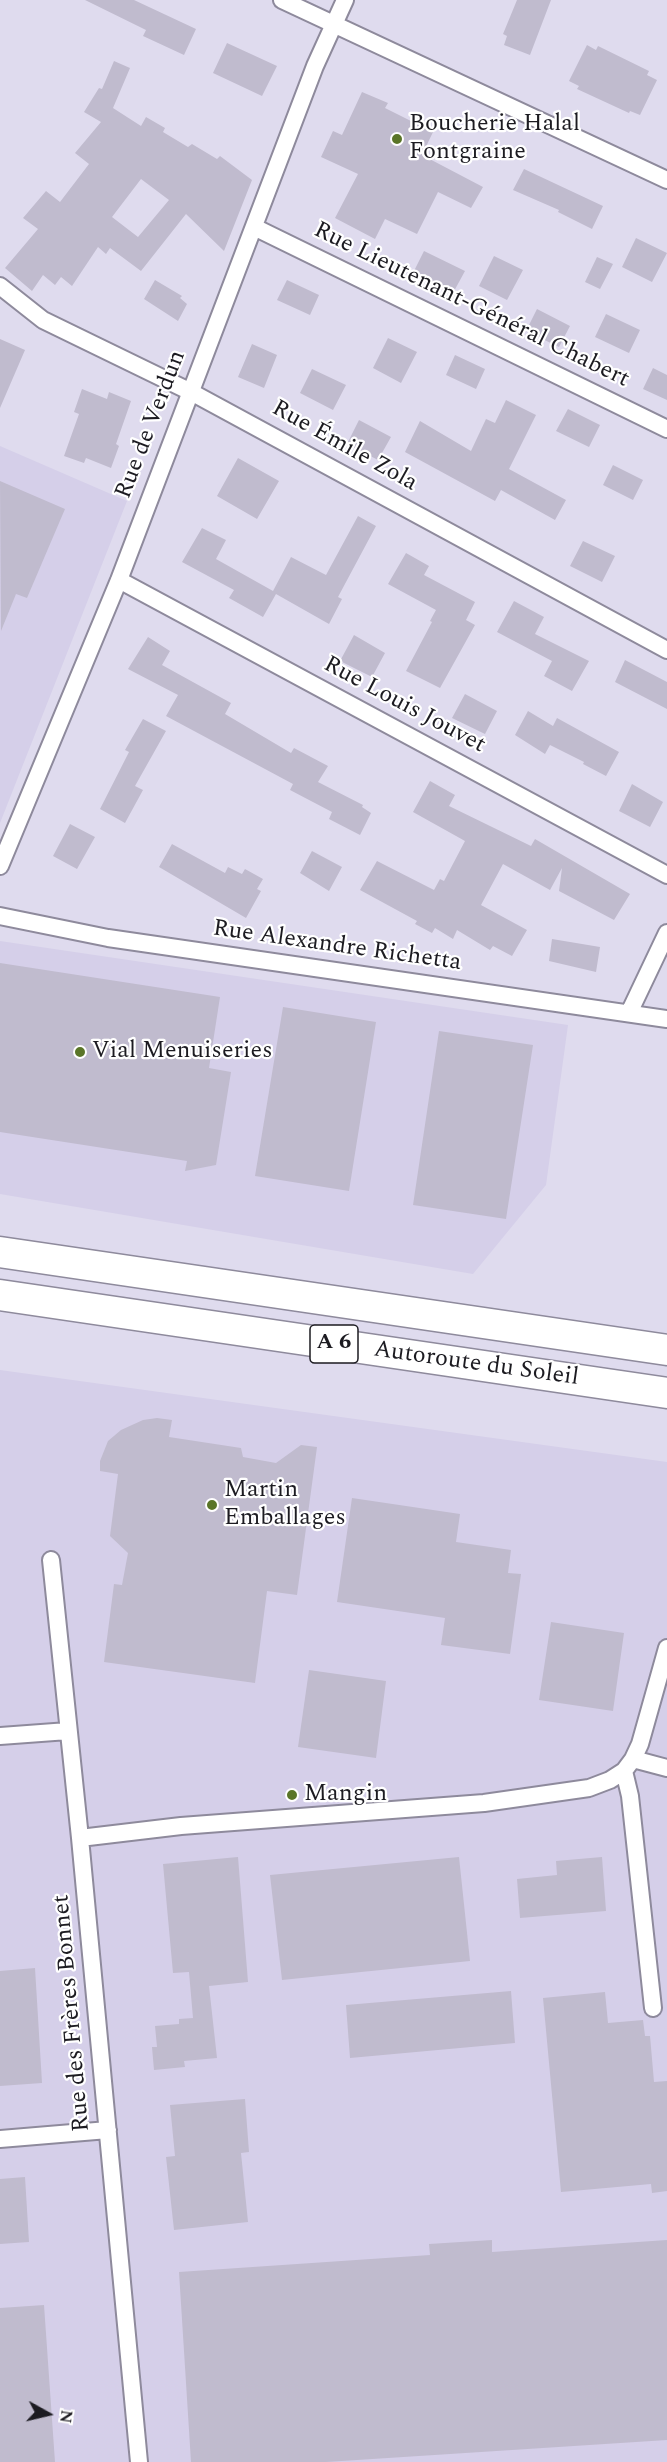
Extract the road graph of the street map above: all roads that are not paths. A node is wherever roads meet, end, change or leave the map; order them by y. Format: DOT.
graph roads {
  1 [pos="282,0"];
  2 [pos="345,0"];
  3 [pos="334,25"];
  4 [pos="667,180"];
  5 [pos="254,227"];
  6 [pos="0,286"];
  7 [pos="191,392"];
  8 [pos="667,429"];
  9 [pos="119,580"];
  10 [pos="667,650"];
  11 [pos="0,866"];
  12 [pos="667,875"];
  13 [pos="0,916"];
  14 [pos="667,933"];
  15 [pos="629,1013"];
  16 [pos="667,1019"];
  17 [pos="0,1252"];
  18 [pos="0,1295"];
  19 [pos="667,1350"];
  20 [pos="667,1393"];
  21 [pos="51,1560"];
  22 [pos="667,1648"];
  23 [pos="68,1731"];
  24 [pos="0,1736"];
  25 [pos="629,1765"];
  26 [pos="667,1768"];
  27 [pos="80,1838"];
  28 [pos="653,2008"];
  29 [pos="108,2130"];
  30 [pos="0,2139"];
  31 [pos="139,2462"];
  1 -- 3 [label="street"];
  2 -- 3 [label="street, Rue de Verdun"];
  3 -- 4 [label="street"];
  3 -- 5 [label="street, Rue de Verdun"];
  5 -- 7 [label="street, Rue de Verdun"];
  5 -- 8 [label="street, Rue Lieutenant-Général Chabert"];
  6 -- 7 [label="street, Rue Émile Zola"];
  7 -- 9 [label="street, Rue de Verdun"];
  7 -- 10 [label="street, Rue Émile Zola"];
  9 -- 11 [label="street, Rue de Verdun"];
  9 -- 12 [label="street, Rue Louis Jouvet"];
  13 -- 15 [label="street, Rue Alexandre Richetta"];
  14 -- 15 [label="street"];
  15 -- 16 [label="street, Rue Alexandre Richetta"];
  17 -- 19 [label="highway, Autoroute du Soleil / A 6"];
  18 -- 20 [label="highway, Autoroute du Soleil / A 6"];
  21 -- 23 [label="street, Rue des Frères Bonnet"];
  22 -- 25 [label="street"];
  23 -- 24 [label="street"];
  23 -- 27 [label="street, Rue des Frères Bonnet"];
  25 -- 26 [label="street"];
  25 -- 27 [label="street"];
  25 -- 28 [label="street"];
  27 -- 29 [label="street, Rue des Frères Bonnet"];
  29 -- 30 [label="street"];
  29 -- 31 [label="street, Rue des Frères Bonnet"];
}
